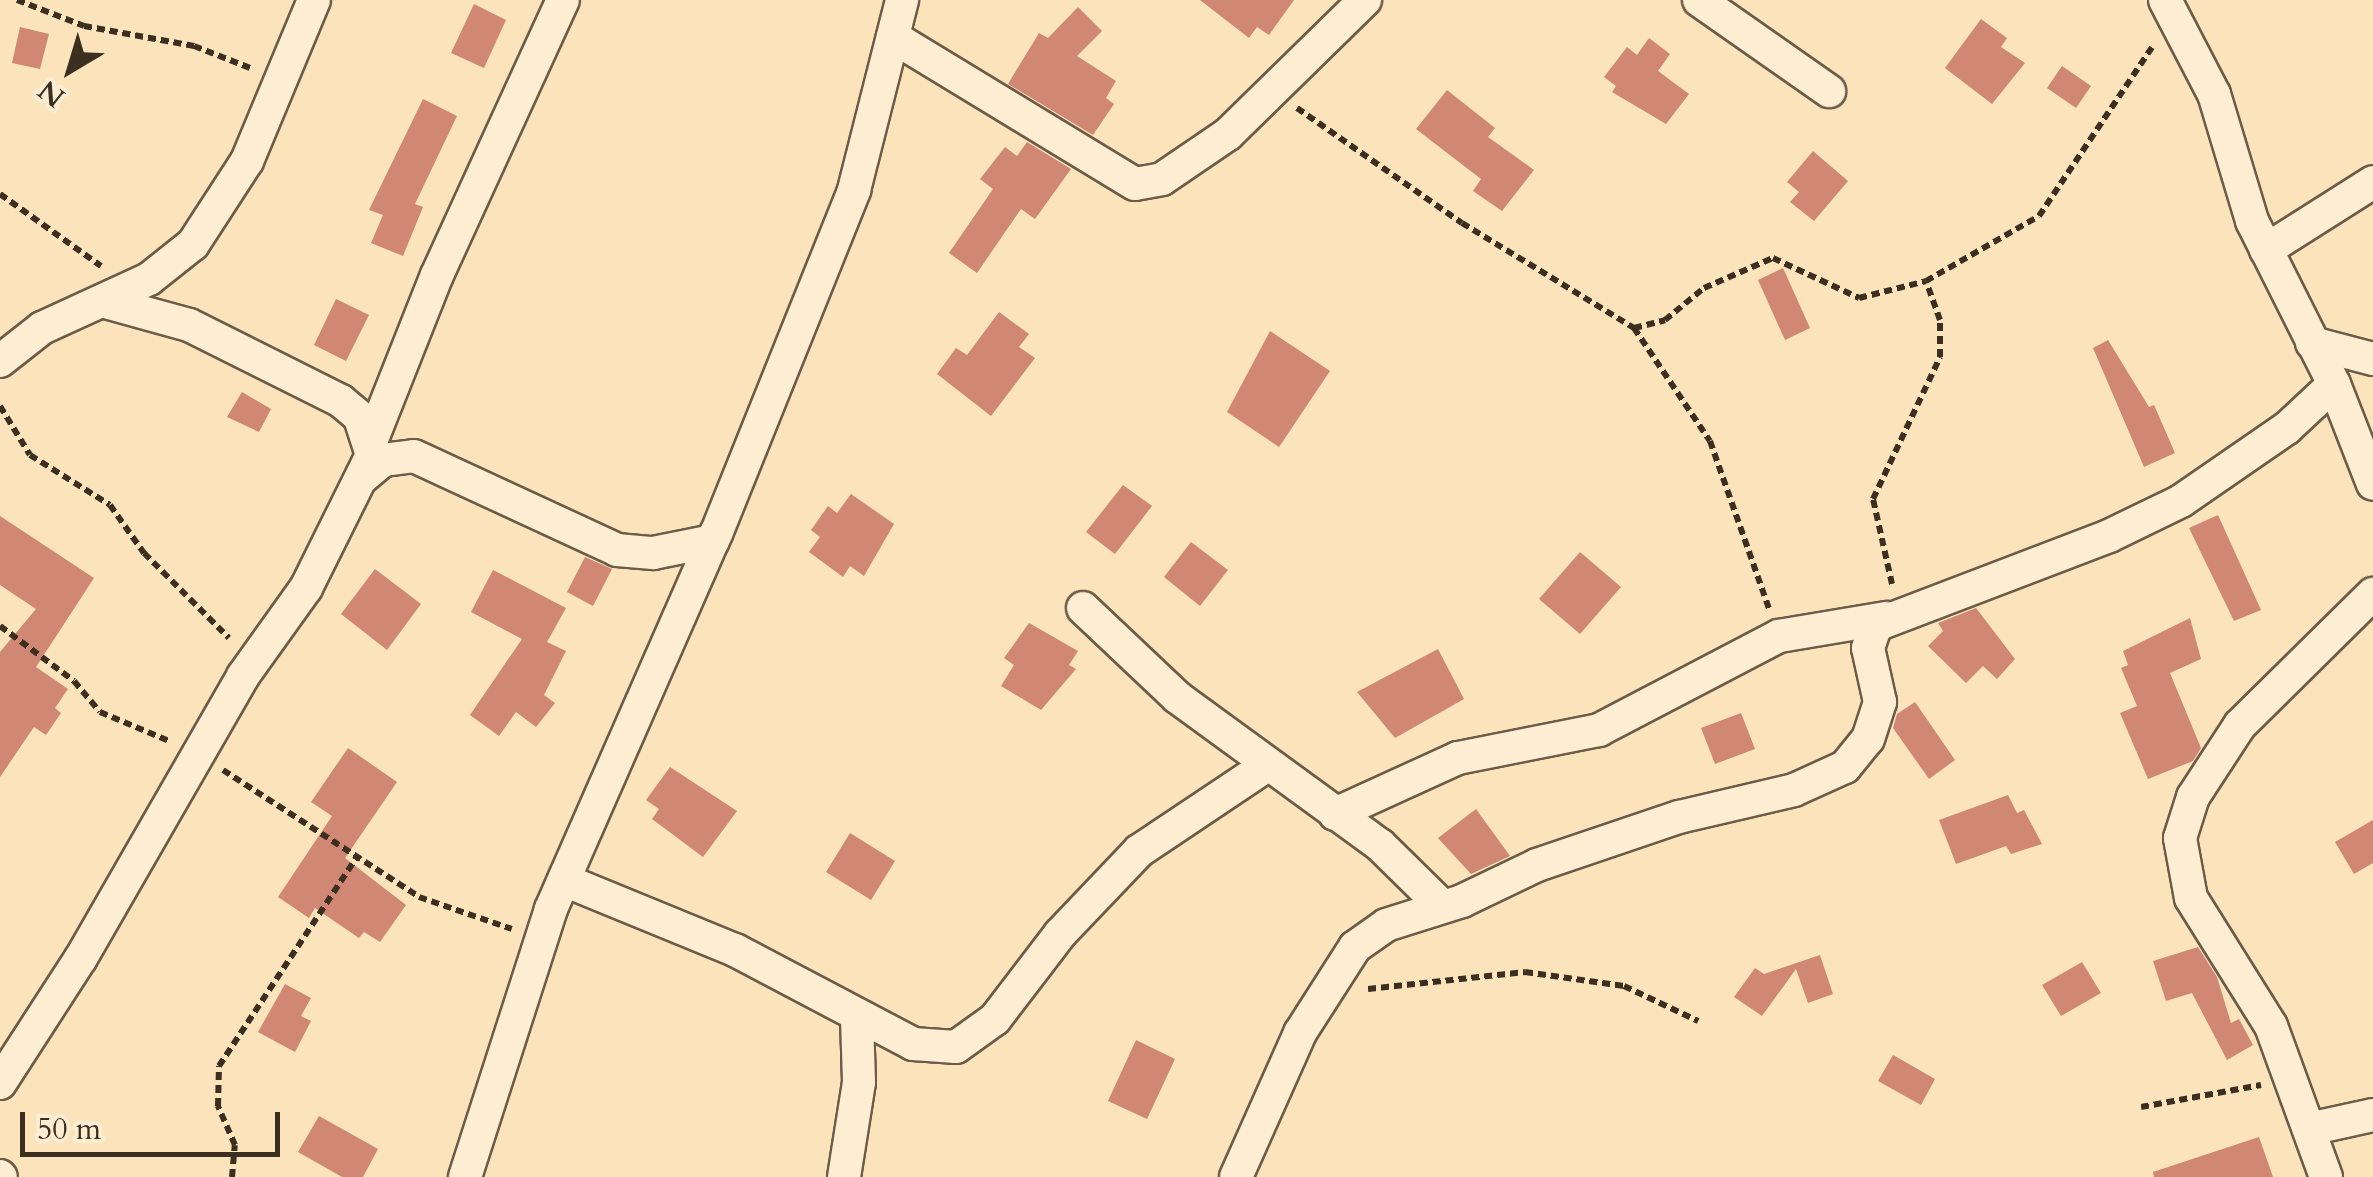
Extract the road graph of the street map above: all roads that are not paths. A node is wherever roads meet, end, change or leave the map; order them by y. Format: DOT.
graph roads {
  1 [pos="314,0"];
  2 [pos="562,0"];
  3 [pos="902,0"];
  4 [pos="1365,0"];
  5 [pos="1699,0"];
  6 [pos="2169,7"];
  7 [pos="892,37"];
  8 [pos="1829,90"];
  9 [pos="2373,182"];
  10 [pos="2266,250"];
  11 [pos="116,294"];
  12 [pos="2312,343"];
  13 [pos="2373,360"];
  14 [pos="0,361"];
  15 [pos="2334,384"];
  16 [pos="372,439"];
  17 [pos="2367,444"];
  18 [pos="364,476"];
  19 [pos="2373,484"];
  20 [pos="713,542"];
  21 [pos="2373,594"];
  22 [pos="1083,608"];
  23 [pos="1892,615"];
  24 [pos="1266,766"];
  25 [pos="1335,814"];
  26 [pos="564,880"];
  27 [pos="1442,906"];
  28 [pos="857,1016"];
  29 [pos="0,1083"];
  30 [pos="2373,1115"];
  31 [pos="2310,1129"];
  32 [pos="465,1177"];
  33 [pos="844,1177"];
  34 [pos="1236,1177"];
  35 [pos="2326,1177"];
  1 -- 11 [label="street"];
  2 -- 16 [label="street"];
  3 -- 7 [label="street"];
  4 -- 7 [label="street"];
  5 -- 8 [label="street"];
  6 -- 10 [label="street"];
  7 -- 20 [label="street"];
  9 -- 10 [label="street"];
  10 -- 12 [label="street"];
  11 -- 14 [label="street"];
  11 -- 16 [label="street"];
  12 -- 13 [label="street"];
  12 -- 15 [label="street"];
  15 -- 17 [label="street"];
  15 -- 23 [label="street"];
  16 -- 18 [label="street"];
  17 -- 19 [label="street"];
  18 -- 20 [label="street"];
  18 -- 29 [label="street"];
  20 -- 26 [label="street"];
  21 -- 31 [label="street"];
  22 -- 24 [label="street"];
  23 -- 25 [label="street"];
  23 -- 27 [label="street"];
  24 -- 25 [label="street"];
  24 -- 28 [label="street"];
  25 -- 27 [label="street"];
  26 -- 28 [label="street"];
  26 -- 32 [label="street"];
  27 -- 34 [label="street"];
  28 -- 33 [label="street"];
  30 -- 31 [label="street"];
  31 -- 35 [label="street"];
}
